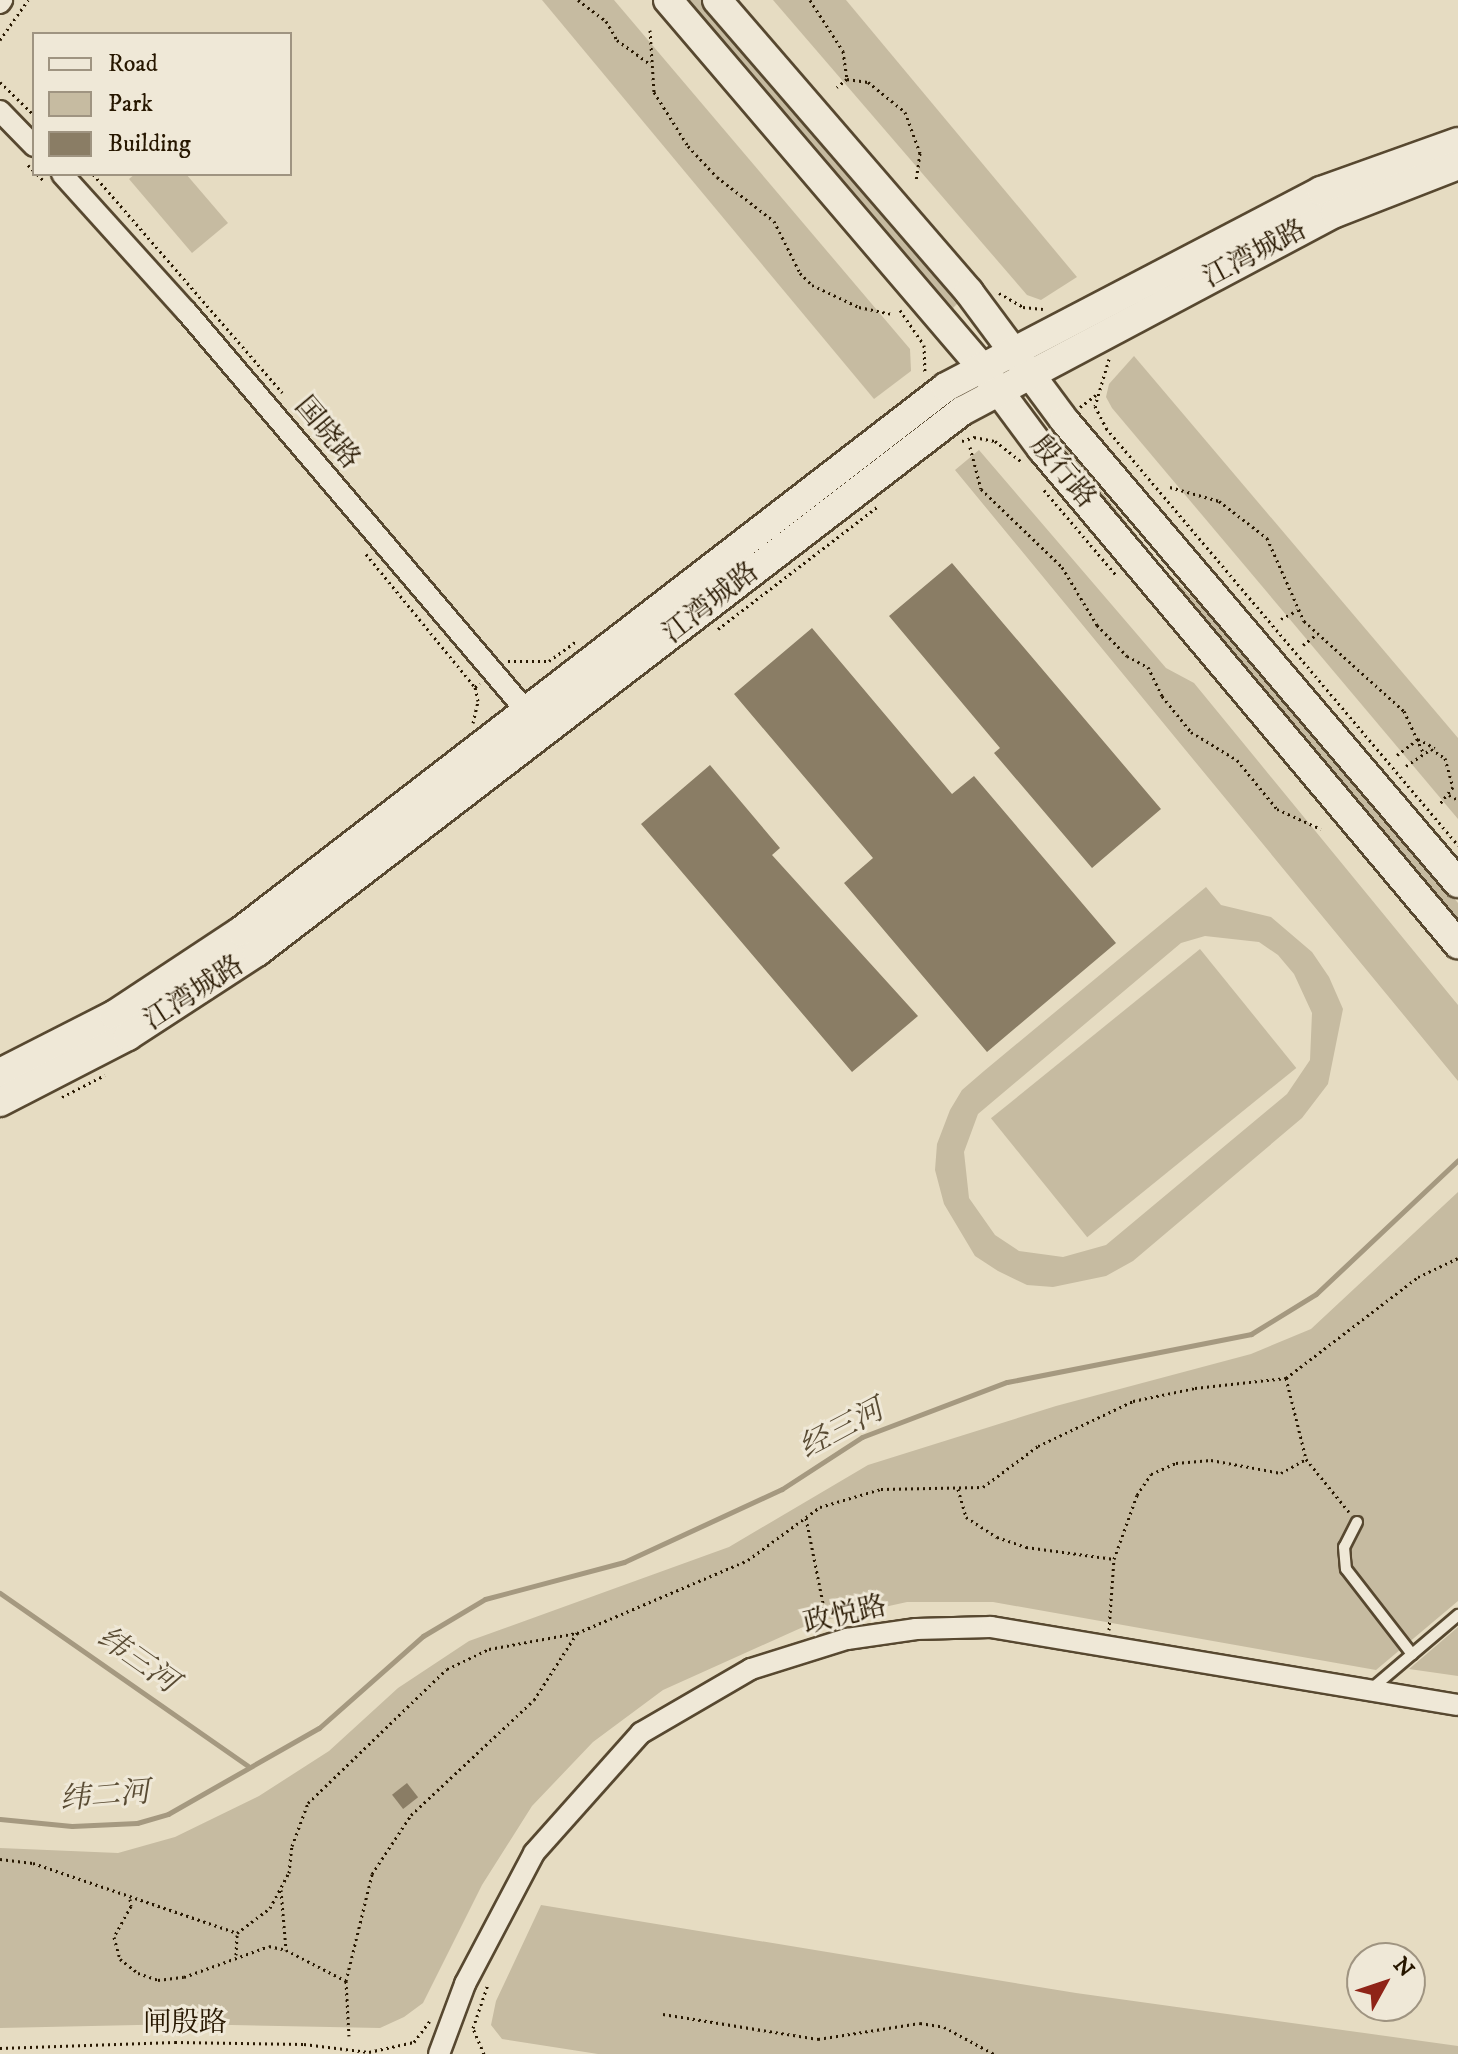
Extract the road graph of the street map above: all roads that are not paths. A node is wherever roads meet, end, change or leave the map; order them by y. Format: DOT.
graph roads {
  1 [pos="668,0"];
  2 [pos="717,0"];
  3 [pos="0,111"];
  4 [pos="1458,142"];
  5 [pos="32,144"];
  6 [pos="1458,165"];
  7 [pos="64,176"];
  8 [pos="1014,349"];
  9 [pos="1032,372"];
  10 [pos="989,379"];
  11 [pos="536,722"];
  12 [pos="1458,883"];
  13 [pos="1458,944"];
  14 [pos="0,1073"];
  15 [pos="0,1102"];
  16 [pos="1357,1522"];
  17 [pos="1458,1615"];
  18 [pos="1412,1654"];
  19 [pos="1368,1691"];
  20 [pos="1458,1705"];
  21 [pos="439,2054"];
  1 -- 10 [label="street, 殷行路"];
  2 -- 8 [label="street, 殷行路"];
  3 -- 5 [label="street"];
  4 -- 8 [label="street, 江湾城路"];
  6 -- 9 [label="street, 江湾城路"];
  7 -- 11 [label="street, 国晓路"];
  8 -- 9 [label="street, 殷行路"];
  8 -- 10 [label="street, 江湾城路"];
  9 -- 10 [label="street, 江湾城路"];
  9 -- 12 [label="street, 殷行路"];
  10 -- 11 [label="street, 江湾城路"];
  10 -- 13 [label="street, 殷行路"];
  11 -- 14 [label="street, 江湾城路"];
  11 -- 15 [label="street, 江湾城路"];
  16 -- 18 [label="lane"];
  17 -- 18 [label="lane"];
  18 -- 19 [label="lane"];
  19 -- 20 [label="street, 政悦路"];
  19 -- 21 [label="street, 政悦路"];
}
